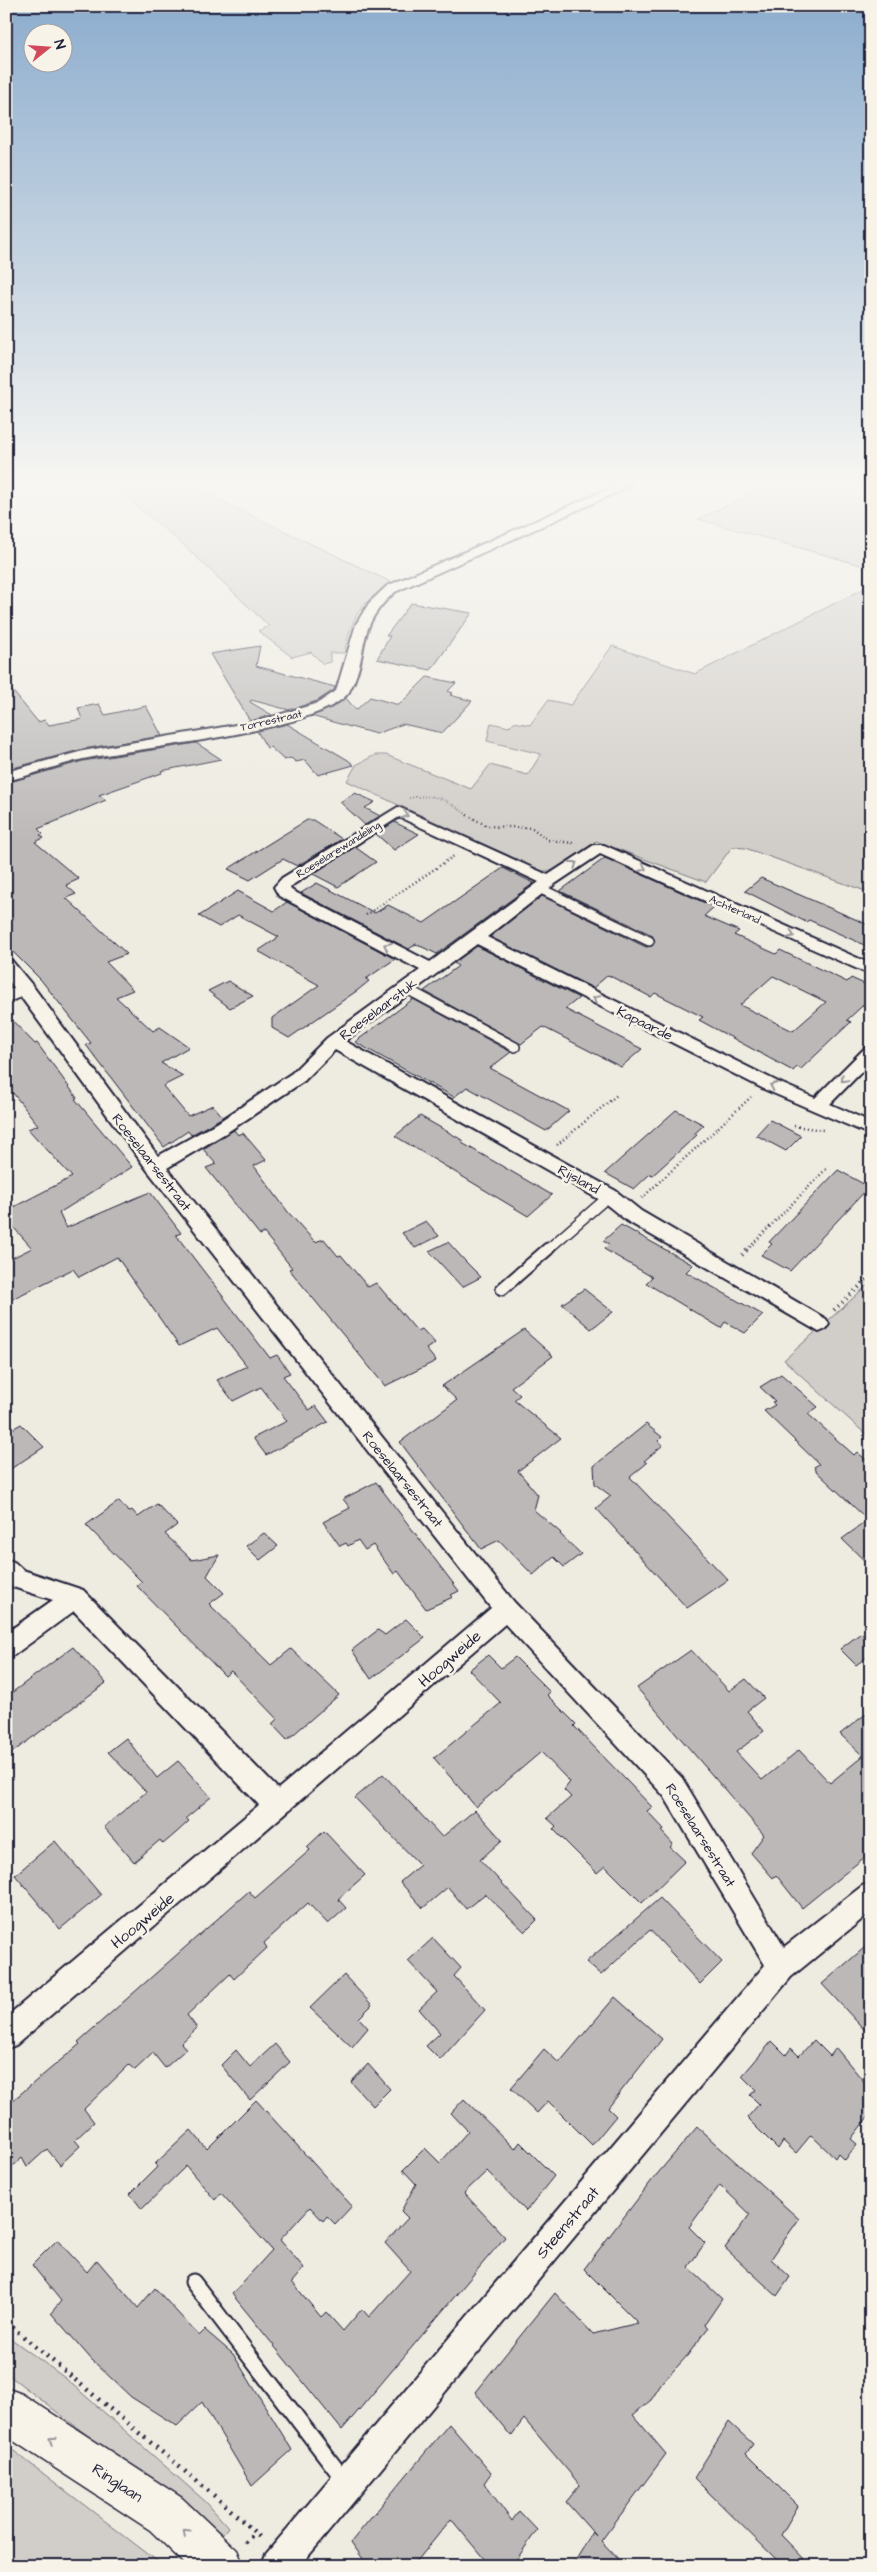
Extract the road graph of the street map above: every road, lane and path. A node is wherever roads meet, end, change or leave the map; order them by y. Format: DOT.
graph roads {
  1 [pos="374,606"];
  2 [pos="6,777"];
  3 [pos="398,811"];
  4 [pos="472,845"];
  5 [pos="599,848"];
  6 [pos="545,885"];
  7 [pos="349,926"];
  8 [pos="475,937"];
  9 [pos="649,941"];
  10 [pos="6,965"];
  11 [pos="430,969"];
  12 [pos="871,970"];
  13 [pos="405,988"];
  14 [pos="26,989"];
  15 [pos="6,998"];
  16 [pos="333,1042"];
  17 [pos="515,1048"];
  18 [pos="871,1052"];
  19 [pos="767,1083"];
  20 [pos="617,1094"];
  21 [pos="818,1106"];
  22 [pos="871,1129"];
  23 [pos="542,1158"];
  24 [pos="155,1166"];
  25 [pos="827,1168"];
  26 [pos="609,1196"];
  27 [pos="629,1210"];
  28 [pos="728,1270"];
  29 [pos="871,1276"];
  30 [pos="502,1289"];
  31 [pos="819,1324"];
  32 [pos="6,1569"];
  33 [pos="75,1596"];
  34 [pos="506,1609"];
  35 [pos="6,1648"];
  36 [pos="278,1806"];
  37 [pos="871,1895"];
  38 [pos="782,1967"];
  39 [pos="6,2034"];
  40 [pos="193,2282"];
  41 [pos="6,2322"];
  42 [pos="6,2410"];
  43 [pos="347,2484"];
  44 [pos="281,2562"];
  45 [pos="221,2566"];
  1 -- 2 [label="street, Torrestraat"];
  3 -- 4 [label="street, one-way"];
  3 -- 5 [label="path"];
  3 -- 7 [label="street, Roeselarewandeling"];
  4 -- 6 [label="street"];
  4 -- 7 [label="path"];
  6 -- 5 [label="street, Roeselaarstuk, one-way"];
  5 -- 12 [label="street, Achterland, one-way"];
  6 -- 8 [label="street, Roeselaarstuk"];
  6 -- 9 [label="lane"];
  11 -- 7 [label="street, Roeselarewandeling, one-way"];
  8 -- 11 [label="street, Roeselaarstuk"];
  19 -- 8 [label="street, Kapaarde, one-way"];
  10 -- 14 [label="street, Roeselaarsestraat"];
  11 -- 13 [label="street, Roeselaarstuk"];
  13 -- 16 [label="street, Roeselaarstuk"];
  13 -- 17 [label="lane"];
  14 -- 15 [label="street"];
  14 -- 24 [label="street, Roeselaarsestraat"];
  16 -- 23 [label="street, Rijsland"];
  16 -- 24 [label="street, Roeselaarstuk"];
  18 -- 21 [label="street, one-way"];
  21 -- 19 [label="street, Kapaarde, one-way"];
  19 -- 27 [label="path"];
  20 -- 23 [label="path"];
  21 -- 22 [label="street, Kapaarde"];
  23 -- 26 [label="street, Rijsland"];
  24 -- 34 [label="street, Roeselaarsestraat"];
  25 -- 28 [label="path"];
  26 -- 27 [label="street, Rijsland"];
  26 -- 30 [label="lane"];
  27 -- 28 [label="street, Rijsland"];
  28 -- 31 [label="street, Rijsland"];
  29 -- 31 [label="path"];
  32 -- 33 [label="street"];
  33 -- 35 [label="street"];
  33 -- 36 [label="street"];
  34 -- 36 [label="street, Hoogweide"];
  34 -- 38 [label="street, Roeselaarsestraat"];
  36 -- 39 [label="street, Hoogweide"];
  37 -- 38 [label="street, Steenstraat"];
  38 -- 43 [label="street, Steenstraat"];
  40 -- 43 [label="lane"];
  41 -- 44 [label="path"];
  45 -- 42 [label="main road, Ringlaan, one-way"];
  43 -- 44 [label="street, Steenstraat"];
}
